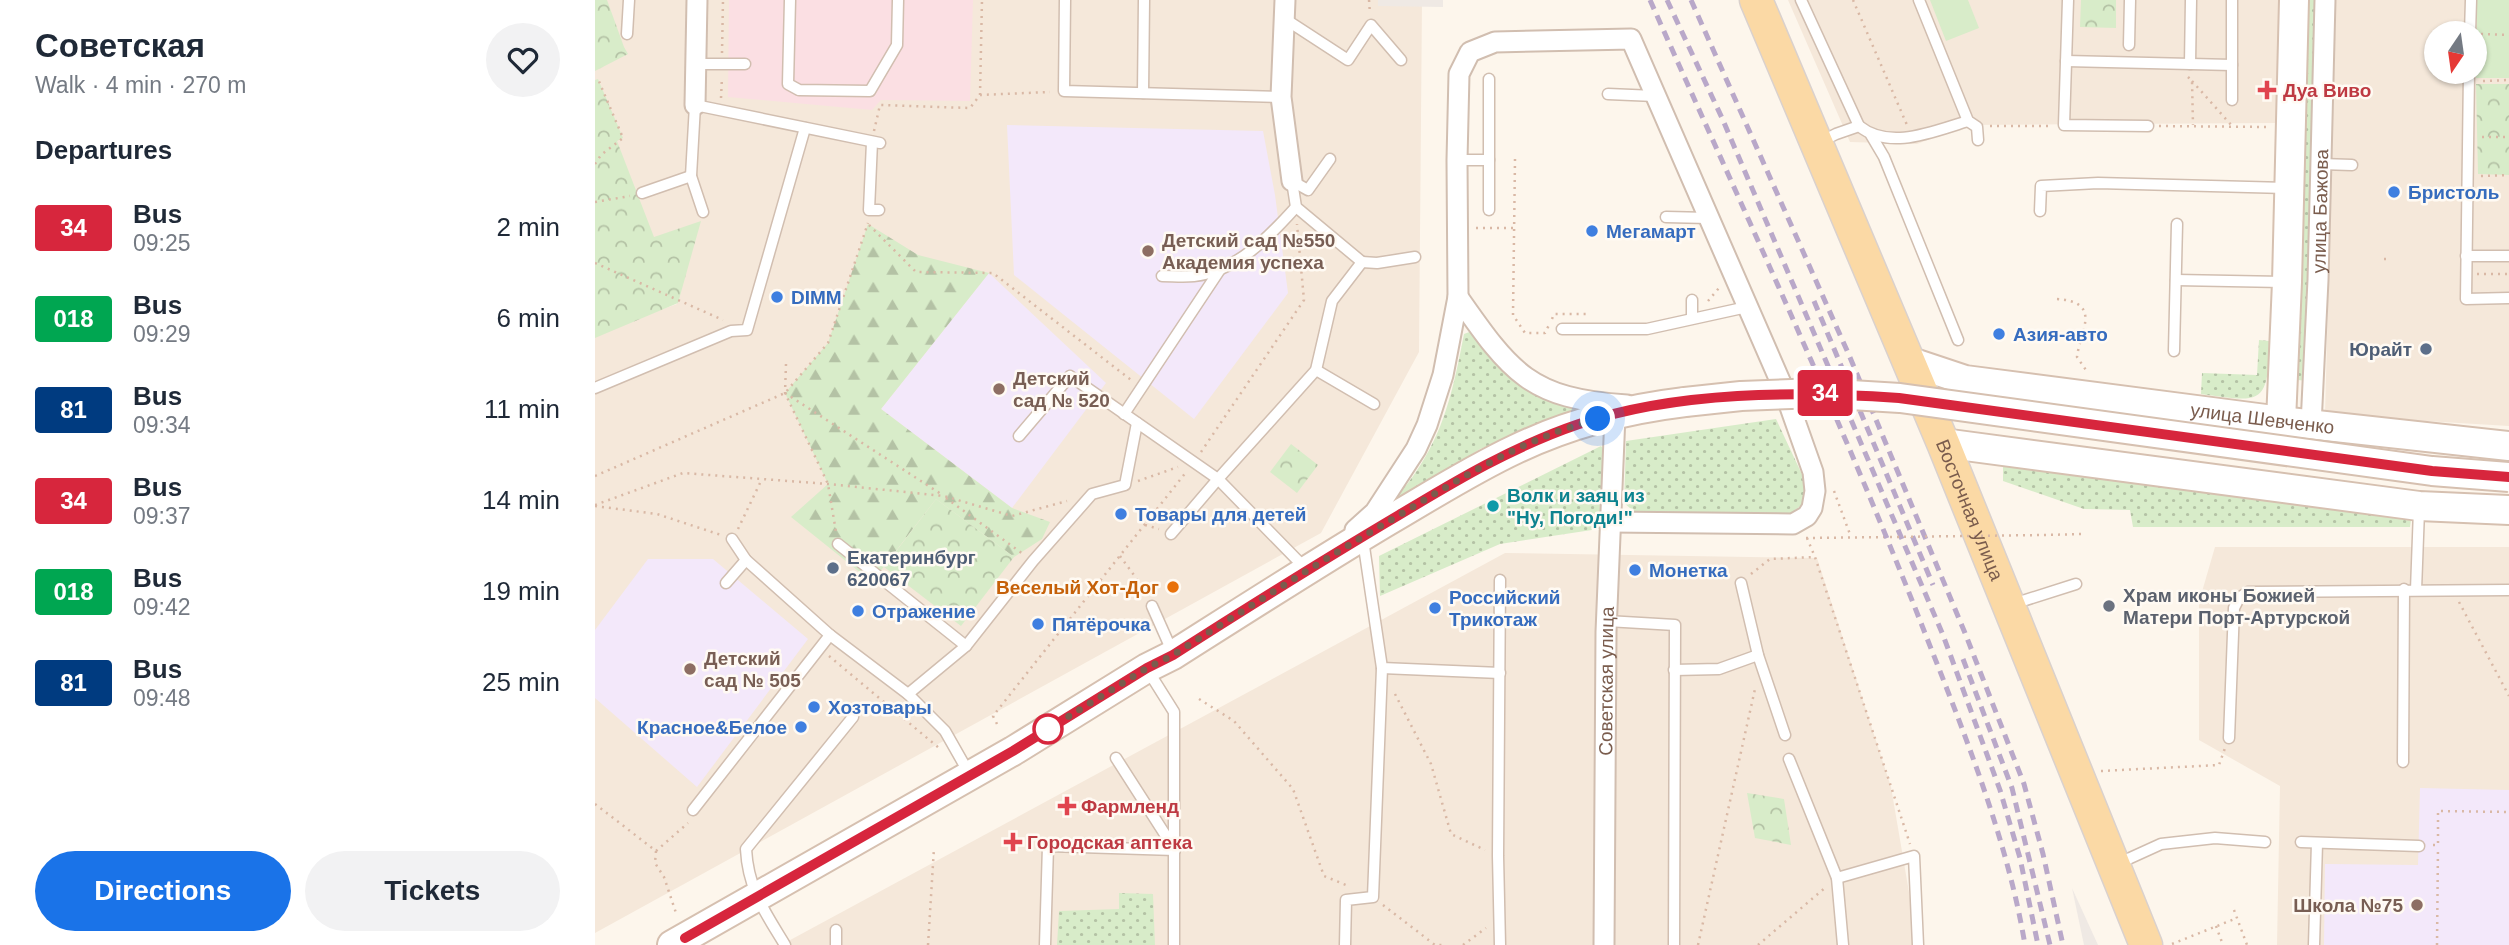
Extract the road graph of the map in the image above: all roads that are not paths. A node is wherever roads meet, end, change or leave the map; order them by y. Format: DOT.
graph roads {
  1 [pos="628,0"];
  2 [pos="697,0"];
  3 [pos="790,0"];
  4 [pos="898,0"];
  5 [pos="1065,0"];
  6 [pos="1144,0"];
  7 [pos="1756,0"];
  8 [pos="1801,0"];
  9 [pos="1919,0"];
  10 [pos="2068,0"];
  11 [pos="2130,0"];
  12 [pos="2191,0"];
  13 [pos="2232,0"];
  14 [pos="2294,0"];
  15 [pos="2325,0"];
  16 [pos="2471,0"];
  17 [pos="1285,10"];
  18 [pos="2472,21"];
  19 [pos="627,34"];
  20 [pos="2129,45"];
  21 [pos="1401,60"];
  22 [pos="2066,61"];
  23 [pos="696,64"];
  24 [pos="745,64"];
  25 [pos="2190,64"];
  26 [pos="2232,65"];
  27 [pos="1489,79"];
  28 [pos="2469,84"];
  29 [pos="1143,93"];
  30 [pos="1608,94"];
  31 [pos="1655,96"];
  32 [pos="1282,97"];
  33 [pos="2232,100"];
  34 [pos="695,105"];
  35 [pos="1972,124"];
  36 [pos="1859,126"];
  37 [pos="2148,126"];
  38 [pos="805,128"];
  39 [pos="1871,135"];
  40 [pos="1978,140"];
  41 [pos="1818,144"];
  42 [pos="1330,159"];
  43 [pos="1457,160"];
  44 [pos="1489,160"];
  45 [pos="2321,164"];
  46 [pos="2352,165"];
  47 [pos="691,176"];
  48 [pos="1292,181"];
  49 [pos="2290,188"];
  50 [pos="642,193"];
  51 [pos="1296,207"];
  52 [pos="1489,209"];
  53 [pos="874,210"];
  54 [pos="2040,211"];
  55 [pos="703,212"];
  56 [pos="1666,217"];
  57 [pos="1709,218"];
  58 [pos="2177,224"];
  59 [pos="2466,256"];
  60 [pos="2509,256"];
  61 [pos="1415,257"];
  62 [pos="1362,262"];
  63 [pos="1221,268"];
  64 [pos="1162,276"];
  65 [pos="2176,280"];
  66 [pos="2287,282"];
  67 [pos="1458,297"];
  68 [pos="2509,298"];
  69 [pos="1692,304"];
  70 [pos="1747,307"];
  71 [pos="1692,318"];
  72 [pos="1562,329"];
  73 [pos="1958,340"];
  74 [pos="2174,351"];
  75 [pos="1908,361"];
  76 [pos="1315,370"];
  77 [pos="2018,387"];
  78 [pos="595,388"];
  79 [pos="1374,404"];
  80 [pos="1650,407"];
  81 [pos="1124,414"];
  82 [pos="1615,415"];
  83 [pos="2281,421"];
  84 [pos="1137,422"];
  85 [pos="2311,425"];
  86 [pos="1019,436"];
  87 [pos="1943,443"];
  88 [pos="2509,446"];
  89 [pos="2019,453"];
  90 [pos="2509,477"];
  91 [pos="1218,479"];
  92 [pos="2419,506"];
  93 [pos="2509,510"];
  94 [pos="1610,522"];
  95 [pos="1171,534"];
  96 [pos="1362,536"];
  97 [pos="733,539"];
  98 [pos="838,544"];
  99 [pos="746,560"];
  100 [pos="1317,564"];
  101 [pos="1500,580"];
  102 [pos="726,583"];
  103 [pos="1741,583"];
  104 [pos="2075,584"];
  105 [pos="2404,589"];
  106 [pos="2416,590"];
  107 [pos="2509,590"];
  108 [pos="1152,606"];
  109 [pos="2009,606"];
  110 [pos="1607,621"];
  111 [pos="829,635"];
  112 [pos="966,646"];
  113 [pos="1173,655"];
  114 [pos="1759,659"];
  115 [pos="1147,668"];
  116 [pos="1382,668"];
  117 [pos="1674,670"];
  118 [pos="1500,673"];
  119 [pos="908,694"];
  120 [pos="853,717"];
  121 [pos="1785,735"];
  122 [pos="2229,738"];
  123 [pos="1116,758"];
  124 [pos="1789,760"];
  125 [pos="2403,762"];
  126 [pos="971,775"];
  127 [pos="693,814"];
  128 [pos="2265,842"];
  129 [pos="2301,842"];
  130 [pos="2317,843"];
  131 [pos="2419,846"];
  132 [pos="1175,850"];
  133 [pos="2113,866"];
  134 [pos="1836,878"];
  135 [pos="756,898"];
  136 [pos="836,930"];
  137 [pos="672,945"];
  138 [pos="785,945"];
  139 [pos="836,945"];
  140 [pos="1045,945"];
  141 [pos="1174,945"];
  142 [pos="1345,945"];
  143 [pos="1500,945"];
  144 [pos="1604,945"];
  145 [pos="1674,945"];
  146 [pos="1843,945"];
  147 [pos="1918,945"];
  148 [pos="2146,945"];
  149 [pos="2314,945"];
  1 -- 19 [label="lane"];
  2 -- 23 [label="street"];
  3 -- 4 [label="lane"];
  5 -- 29 [label="lane"];
  6 -- 29 [label="lane"];
  7 -- 41 [label="main road, Восточная улица"];
  8 -- 36 [label="lane"];
  9 -- 35 [label="lane"];
  10 -- 22 [label="lane"];
  11 -- 20 [label="lane"];
  12 -- 25 [label="lane"];
  13 -- 26 [label="lane"];
  14 -- 49 [label="main road, улица Бажова"];
  15 -- 45 [label="street, улица Бажова"];
  16 -- 18 [label="lane"];
  17 -- 21 [label="lane"];
  17 -- 32 [label="street"];
  22 -- 25 [label="lane"];
  22 -- 37 [label="lane"];
  23 -- 24 [label="lane"];
  23 -- 34 [label="street"];
  25 -- 26 [label="lane"];
  26 -- 33 [label="lane"];
  27 -- 44 [label="lane"];
  28 -- 59 [label="lane"];
  29 -- 32 [label="lane"];
  30 -- 31 [label="lane"];
  31 -- 43 [label="street"];
  31 -- 57 [label="street"];
  32 -- 48 [label="street"];
  34 -- 38 [label="lane"];
  34 -- 47 [label="lane"];
  35 -- 39 [label="lane"];
  35 -- 40 [label="lane"];
  36 -- 39 [label="lane"];
  36 -- 41 [label="lane"];
  38 -- 53 [label="lane"];
  38 -- 78 [label="lane"];
  39 -- 73 [label="lane"];
  41 -- 75 [label="main road, Восточная улица"];
  42 -- 48 [label="lane"];
  43 -- 44 [label="lane"];
  43 -- 67 [label="street"];
  44 -- 52 [label="lane"];
  45 -- 46 [label="lane"];
  45 -- 85 [label="street, улица Бажова"];
  47 -- 50 [label="lane"];
  47 -- 55 [label="lane"];
  48 -- 51 [label="lane"];
  49 -- 54 [label="lane"];
  49 -- 66 [label="main road, улица Бажова"];
  51 -- 62 [label="lane"];
  51 -- 63 [label="lane"];
  56 -- 57 [label="lane"];
  57 -- 70 [label="street"];
  58 -- 65 [label="lane"];
  59 -- 60 [label="lane"];
  59 -- 68 [label="lane"];
  61 -- 62 [label="lane"];
  62 -- 76 [label="lane"];
  63 -- 64 [label="lane"];
  63 -- 81 [label="lane"];
  65 -- 66 [label="lane"];
  65 -- 74 [label="lane"];
  66 -- 83 [label="main road, улица Бажова"];
  67 -- 80 [label="street"];
  67 -- 100 [label="street"];
  69 -- 71 [label="lane"];
  70 -- 71 [label="lane"];
  70 -- 94 [label="street"];
  71 -- 72 [label="lane"];
  75 -- 77 [label="main road, улица Шевченко"];
  75 -- 87 [label="main road, Восточная улица"];
  76 -- 79 [label="lane"];
  76 -- 91 [label="lane"];
  77 -- 83 [label="main road, улица Шевченко"];
  77 -- 89 [label="main road"];
  80 -- 82 [label="main road"];
  80 -- 90 [label="main road, bridge"];
  81 -- 84 [label="lane"];
  81 -- 86 [label="lane"];
  82 -- 94 [label="street, Советская улица"];
  82 -- 96 [label="main road"];
  83 -- 85 [label="main road, улица Шевченко"];
  84 -- 91 [label="lane"];
  84 -- 112 [label="lane"];
  85 -- 88 [label="main road, улица Шевченко"];
  87 -- 89 [label="main road"];
  87 -- 109 [label="main road, Восточная улица"];
  89 -- 92 [label="main road"];
  91 -- 95 [label="lane"];
  91 -- 100 [label="lane"];
  92 -- 93 [label="main road"];
  92 -- 106 [label="lane"];
  94 -- 110 [label="street, Советская улица"];
  96 -- 100 [label="main road"];
  96 -- 116 [label="lane"];
  97 -- 99 [label="lane"];
  98 -- 112 [label="lane"];
  99 -- 102 [label="lane"];
  99 -- 111 [label="lane"];
  100 -- 113 [label="main road"];
  101 -- 118 [label="lane"];
  103 -- 114 [label="lane"];
  104 -- 109 [label="lane"];
  105 -- 106 [label="lane"];
  105 -- 122 [label="lane"];
  105 -- 125 [label="lane"];
  106 -- 107 [label="lane"];
  108 -- 113 [label="lane"];
  109 -- 133 [label="main road, Восточная улица"];
  110 -- 117 [label="lane"];
  110 -- 144 [label="street, Советская улица"];
  111 -- 119 [label="lane"];
  111 -- 127 [label="lane"];
  112 -- 119 [label="lane"];
  113 -- 115 [label="main road"];
  114 -- 117 [label="lane"];
  114 -- 121 [label="lane"];
  115 -- 126 [label="main road"];
  115 -- 132 [label="lane"];
  116 -- 118 [label="lane"];
  116 -- 142 [label="lane"];
  117 -- 145 [label="lane"];
  118 -- 143 [label="lane"];
  119 -- 126 [label="lane"];
  120 -- 135 [label="lane"];
  123 -- 132 [label="lane"];
  124 -- 134 [label="lane"];
  126 -- 135 [label="main road"];
  128 -- 133 [label="lane"];
  129 -- 130 [label="lane"];
  130 -- 131 [label="lane"];
  130 -- 149 [label="lane"];
  132 -- 140 [label="lane"];
  132 -- 141 [label="lane"];
  133 -- 148 [label="main road, Восточная улица"];
  134 -- 146 [label="lane"];
  134 -- 147 [label="lane"];
  135 -- 137 [label="main road"];
  135 -- 138 [label="lane"];
  136 -- 139 [label="lane"];
}
